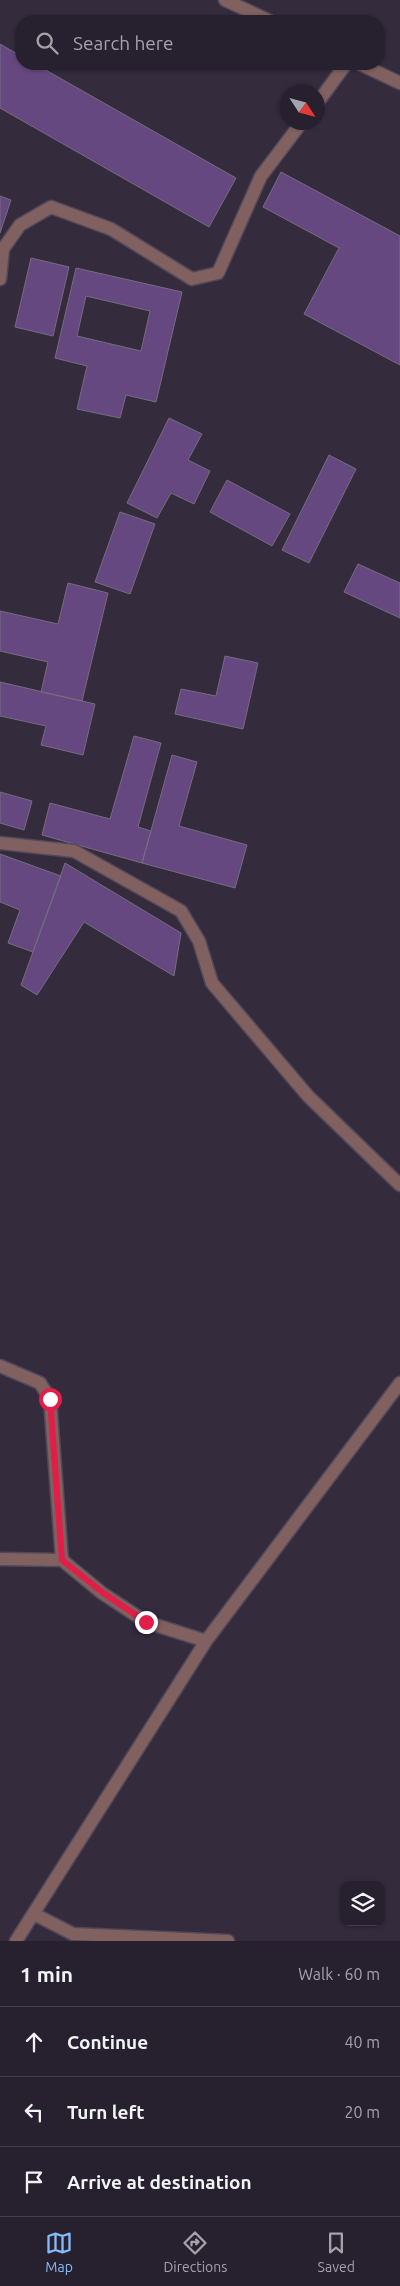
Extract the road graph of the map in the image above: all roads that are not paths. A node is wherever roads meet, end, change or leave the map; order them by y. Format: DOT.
graph roads {
  1 [pos="225,0"];
  2 [pos="257,15"];
  3 [pos="342,70"];
  4 [pos="373,70"];
  5 [pos="400,82"];
  6 [pos="325,92"];
  7 [pos="296,130"];
  8 [pos="0,279"];
  9 [pos="0,842"];
  10 [pos="400,1185"];
  11 [pos="0,1366"];
  12 [pos="400,1383"];
  13 [pos="0,1559"];
  14 [pos="62,1560"];
  15 [pos="206,1641"];
  16 [pos="34,1914"];
  17 [pos="16,1941"];
  18 [pos="228,1941"];
  1 -- 2 [label="street"];
  3 -- 6 [label="street"];
  4 -- 5 [label="street"];
  7 -- 8 [label="street"];
  9 -- 10 [label="street"];
  11 -- 14 [label="street"];
  12 -- 15 [label="street"];
  13 -- 14 [label="street"];
  14 -- 15 [label="street"];
  15 -- 16 [label="street"];
  16 -- 17 [label="street"];
  16 -- 18 [label="street"];
}
